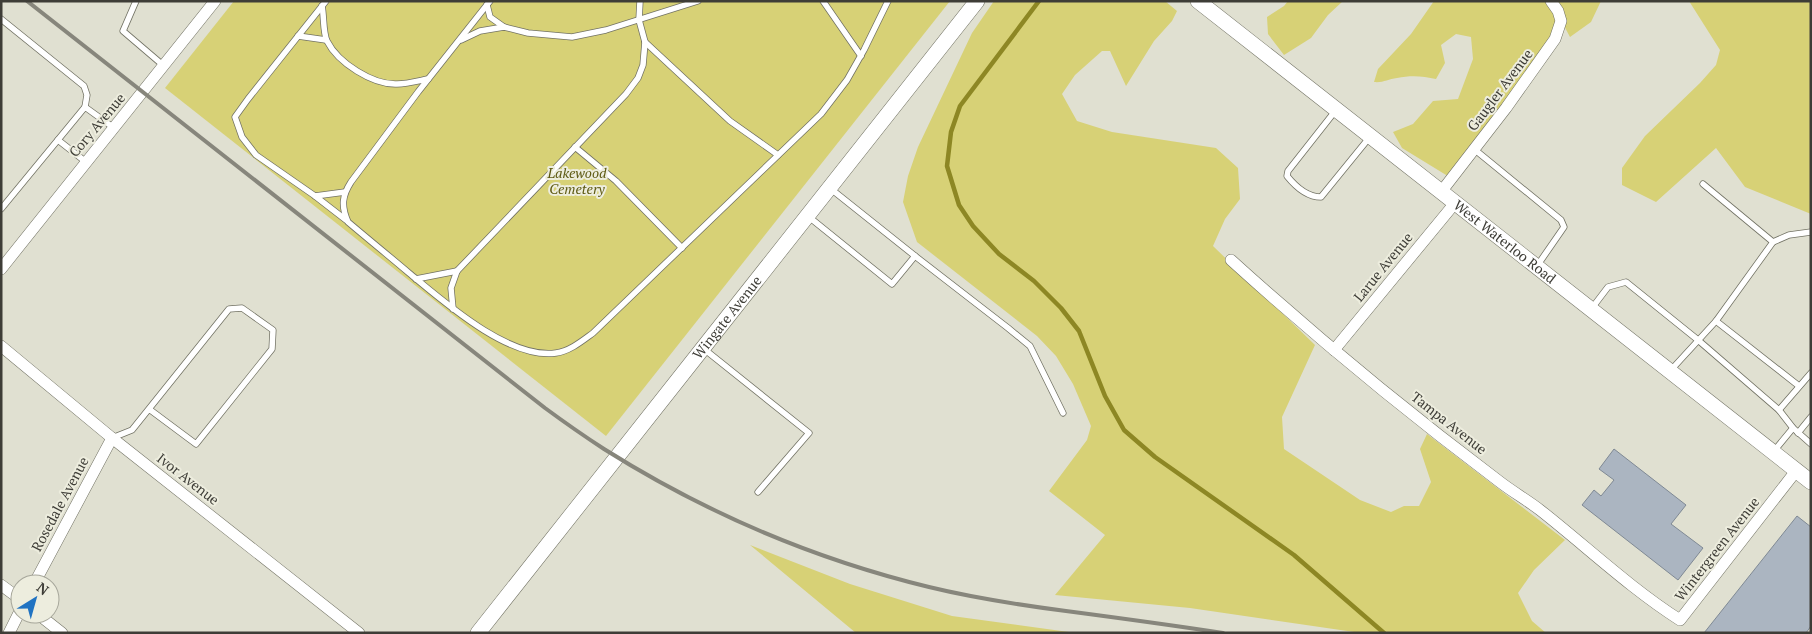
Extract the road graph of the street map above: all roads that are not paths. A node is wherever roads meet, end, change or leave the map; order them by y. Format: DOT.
graph roads {
  1 [pos="136,1"];
  2 [pos="215,1"];
  3 [pos="640,1"];
  4 [pos="698,1"];
  5 [pos="823,1"];
  6 [pos="888,1"];
  7 [pos="977,1"];
  8 [pos="1198,1"];
  9 [pos="1551,1"];
  10 [pos="488,3"];
  11 [pos="324,4"];
  12 [pos="1,20"];
  13 [pos="639,20"];
  14 [pos="504,27"];
  15 [pos="298,36"];
  16 [pos="326,40"];
  17 [pos="458,42"];
  18 [pos="645,42"];
  19 [pos="861,56"];
  20 [pos="164,66"];
  21 [pos="428,79"];
  22 [pos="85,107"];
  23 [pos="1336,110"];
  24 [pos="114,128"];
  25 [pos="1371,136"];
  26 [pos="58,140"];
  27 [pos="575,147"];
  28 [pos="1474,149"];
  29 [pos="778,156"];
  30 [pos="86,162"];
  31 [pos="1703,184"];
  32 [pos="829,187"];
  33 [pos="345,192"];
  34 [pos="1441,192"];
  35 [pos="315,196"];
  36 [pos="1455,203"];
  37 [pos="1,208"];
  38 [pos="807,216"];
  39 [pos="348,222"];
  40 [pos="1811,232"];
  41 [pos="1773,242"];
  42 [pos="682,248"];
  43 [pos="914,256"];
  44 [pos="1231,260"];
  45 [pos="2,264"];
  46 [pos="1536,267"];
  47 [pos="457,271"];
  48 [pos="416,278"];
  49 [pos="453,309"];
  50 [pos="1591,310"];
  51 [pos="1716,321"];
  52 [pos="1698,340"];
  53 [pos="1,346"];
  54 [pos="703,348"];
  55 [pos="1334,350"];
  56 [pos="1669,372"];
  57 [pos="1811,373"];
  58 [pos="1799,386"];
  59 [pos="149,408"];
  60 [pos="1779,410"];
  61 [pos="1064,413"];
  62 [pos="1811,417"];
  63 [pos="1792,428"];
  64 [pos="1798,433"];
  65 [pos="112,438"];
  66 [pos="1811,444"];
  67 [pos="1772,452"];
  68 [pos="1796,472"];
  69 [pos="1811,482"];
  70 [pos="758,492"];
  71 [pos="39,574"];
  72 [pos="1654,603"];
  73 [pos="51,624"];
  74 [pos="62,633"];
  75 [pos="359,633"];
  76 [pos="478,633"];
  1 -- 20 [label="lane"];
  2 -- 20 [label="street, Cory Avenue"];
  3 -- 13 [label="lane"];
  4 -- 13 [label="lane"];
  5 -- 19 [label="lane"];
  6 -- 19 [label="lane"];
  7 -- 32 [label="street, Wingate Avenue"];
  8 -- 23 [label="street, West Waterloo Road"];
  9 -- 28 [label="street, Gaugler Avenue"];
  10 -- 14 [label="lane"];
  10 -- 17 [label="lane"];
  11 -- 15 [label="lane"];
  11 -- 16 [label="lane"];
  12 -- 22 [label="lane"];
  13 -- 14 [label="lane"];
  13 -- 18 [label="lane"];
  14 -- 17 [label="lane"];
  15 -- 16 [label="lane"];
  15 -- 35 [label="lane"];
  16 -- 21 [label="lane"];
  17 -- 21 [label="lane"];
  18 -- 27 [label="lane"];
  18 -- 29 [label="lane"];
  19 -- 29 [label="lane"];
  20 -- 24 [label="street, Cory Avenue"];
  21 -- 33 [label="lane"];
  22 -- 24 [label="lane"];
  22 -- 26 [label="lane"];
  23 -- 25 [label="street, West Waterloo Road"];
  23 -- 25 [label="lane"];
  24 -- 30 [label="street, Cory Avenue"];
  25 -- 34 [label="street, West Waterloo Road"];
  26 -- 30 [label="lane"];
  26 -- 37 [label="lane"];
  27 -- 42 [label="lane"];
  27 -- 47 [label="lane"];
  28 -- 34 [label="street, Gaugler Avenue"];
  28 -- 46 [label="lane"];
  29 -- 42 [label="lane"];
  30 -- 45 [label="street, Cory Avenue"];
  31 -- 41 [label="lane"];
  32 -- 38 [label="street, Wingate Avenue"];
  32 -- 43 [label="lane"];
  33 -- 35 [label="lane"];
  33 -- 39 [label="lane"];
  34 -- 36 [label="street, West Waterloo Road"];
  35 -- 39 [label="lane"];
  36 -- 46 [label="street, West Waterloo Road"];
  36 -- 55 [label="street, Larue Avenue"];
  38 -- 43 [label="lane"];
  38 -- 54 [label="street, Wingate Avenue"];
  39 -- 48 [label="lane"];
  40 -- 41 [label="lane"];
  41 -- 51 [label="lane"];
  42 -- 49 [label="lane"];
  43 -- 61 [label="lane"];
  44 -- 55 [label="street, Tampa Avenue"];
  46 -- 50 [label="street, West Waterloo Road"];
  47 -- 48 [label="lane"];
  47 -- 49 [label="lane"];
  48 -- 49 [label="lane"];
  50 -- 52 [label="lane"];
  50 -- 56 [label="street, West Waterloo Road"];
  51 -- 52 [label="lane"];
  51 -- 58 [label="lane"];
  52 -- 56 [label="lane"];
  52 -- 60 [label="lane"];
  53 -- 65 [label="street, Ivor Avenue"];
  54 -- 70 [label="lane"];
  54 -- 76 [label="street, Wingate Avenue"];
  55 -- 72 [label="street, Tampa Avenue"];
  56 -- 67 [label="street, West Waterloo Road"];
  57 -- 58 [label="lane"];
  58 -- 60 [label="lane"];
  59 -- 59 [label="lane"];
  59 -- 65 [label="lane"];
  60 -- 63 [label="lane"];
  62 -- 64 [label="lane"];
  63 -- 64 [label="lane"];
  63 -- 67 [label="lane"];
  64 -- 66 [label="lane"];
  65 -- 71 [label="street, Rosedale Avenue"];
  65 -- 75 [label="street, Ivor Avenue"];
  67 -- 68 [label="street, West Waterloo Road"];
  68 -- 69 [label="street, West Waterloo Road"];
  68 -- 72 [label="street, Wintergreen Avenue"];
  73 -- 74 [label="street"];
}
